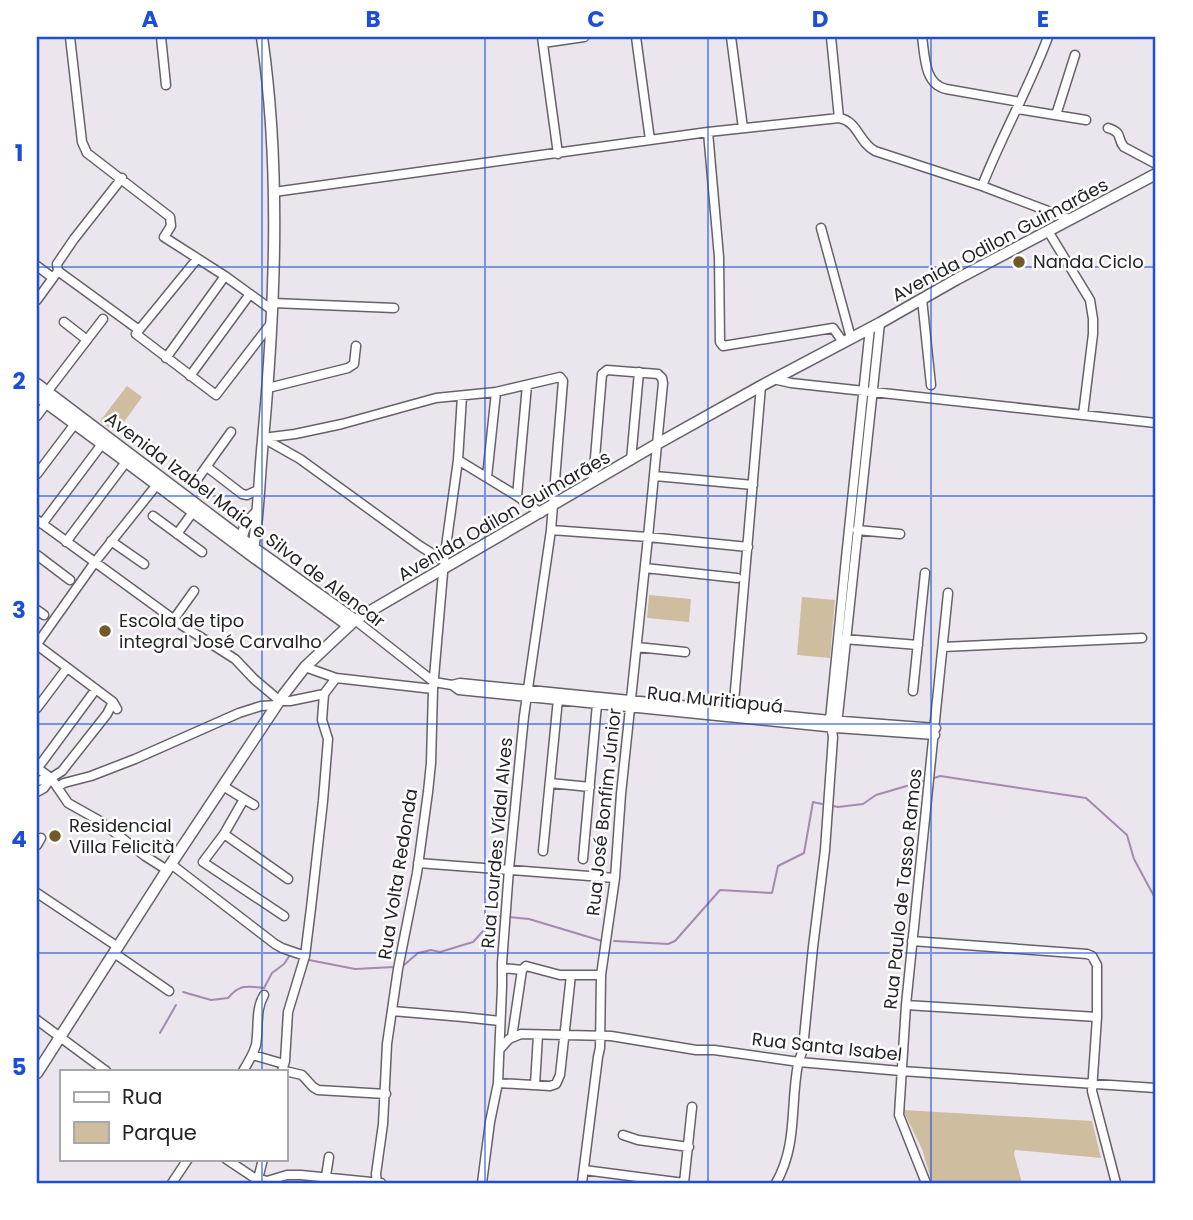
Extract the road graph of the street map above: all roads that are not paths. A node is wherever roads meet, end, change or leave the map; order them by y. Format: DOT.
graph roads {
  1 [pos="69,37"];
  2 [pos="161,37"];
  3 [pos="262,37"];
  4 [pos="584,37"];
  5 [pos="636,37"];
  6 [pos="731,37"];
  7 [pos="831,37"];
  8 [pos="922,37"];
  9 [pos="1048,37"];
  10 [pos="543,40"];
  11 [pos="1075,55"];
  12 [pos="166,85"];
  13 [pos="1019,106"];
  14 [pos="1056,116"];
  15 [pos="839,118"];
  16 [pos="1086,120"];
  17 [pos="743,128"];
  18 [pos="1108,128"];
  19 [pos="708,132"];
  20 [pos="650,141"];
  21 [pos="558,154"];
  22 [pos="1156,164"];
  23 [pos="1156,174"];
  24 [pos="121,178"];
  25 [pos="982,186"];
  26 [pos="274,192"];
  27 [pos="1069,219"];
  28 [pos="821,228"];
  29 [pos="1048,231"];
  30 [pos="197,259"];
  31 [pos="37,266"];
  32 [pos="56,274"];
  33 [pos="225,276"];
  34 [pos="250,294"];
  35 [pos="922,299"];
  36 [pos="37,300"];
  37 [pos="272,306"];
  38 [pos="394,308"];
  39 [pos="103,319"];
  40 [pos="64,322"];
  41 [pos="272,322"];
  42 [pos="875,325"];
  43 [pos="139,331"];
  44 [pos="87,340"];
  45 [pos="847,340"];
  46 [pos="356,346"];
  47 [pos="166,358"];
  48 [pos="639,372"];
  49 [pos="190,376"];
  50 [pos="773,379"];
  51 [pos="37,384"];
  52 [pos="527,385"];
  53 [pos="761,386"];
  54 [pos="931,386"];
  55 [pos="268,388"];
  56 [pos="867,391"];
  57 [pos="47,392"];
  58 [pos="496,392"];
  59 [pos="37,396"];
  60 [pos="462,396"];
  61 [pos="46,404"];
  62 [pos="1083,415"];
  63 [pos="37,416"];
  64 [pos="77,421"];
  65 [pos="1156,422"];
  66 [pos="231,432"];
  67 [pos="263,438"];
  68 [pos="102,444"];
  69 [pos="657,444"];
  70 [pos="122,455"];
  71 [pos="457,460"];
  72 [pos="631,460"];
  73 [pos="207,467"];
  74 [pos="37,474"];
  75 [pos="654,476"];
  76 [pos="487,477"];
  77 [pos="196,481"];
  78 [pos="159,482"];
  79 [pos="593,482"];
  80 [pos="753,485"];
  81 [pos="258,490"];
  82 [pos="517,496"];
  83 [pos="553,505"];
  84 [pos="193,512"];
  85 [pos="256,513"];
  86 [pos="541,513"];
  87 [pos="153,516"];
  88 [pos="39,522"];
  89 [pos="551,530"];
  90 [pos="857,530"];
  91 [pos="177,534"];
  92 [pos="900,534"];
  93 [pos="649,537"];
  94 [pos="111,541"];
  95 [pos="66,542"];
  96 [pos="242,544"];
  97 [pos="748,547"];
  98 [pos="202,552"];
  99 [pos="253,552"];
  100 [pos="37,555"];
  101 [pos="95,562"];
  102 [pos="144,564"];
  103 [pos="443,565"];
  104 [pos="645,568"];
  105 [pos="925,573"];
  106 [pos="737,578"];
  107 [pos="70,580"];
  108 [pos="194,592"];
  109 [pos="948,593"];
  110 [pos="174,619"];
  111 [pos="352,623"];
  112 [pos="1142,638"];
  113 [pos="843,639"];
  114 [pos="37,645"];
  115 [pos="918,645"];
  116 [pos="637,647"];
  117 [pos="943,647"];
  118 [pos="685,652"];
  119 [pos="305,667"];
  120 [pos="67,668"];
  121 [pos="336,678"];
  122 [pos="434,686"];
  123 [pos="96,689"];
  124 [pos="914,691"];
  125 [pos="529,693"];
  126 [pos="324,694"];
  127 [pos="558,699"];
  128 [pos="278,703"];
  129 [pos="597,704"];
  130 [pos="630,704"];
  131 [pos="37,708"];
  132 [pos="733,714"];
  133 [pos="834,724"];
  134 [pos="935,732"];
  135 [pos="37,769"];
  136 [pos="51,778"];
  137 [pos="37,781"];
  138 [pos="550,783"];
  139 [pos="223,786"];
  140 [pos="57,787"];
  141 [pos="590,788"];
  142 [pos="37,792"];
  143 [pos="244,799"];
  144 [pos="254,805"];
  145 [pos="224,834"];
  146 [pos="543,851"];
  147 [pos="583,859"];
  148 [pos="418,863"];
  149 [pos="169,867"];
  150 [pos="509,869"];
  151 [pos="615,878"];
  152 [pos="288,879"];
  153 [pos="37,893"];
  154 [pos="284,916"];
  155 [pos="912,941"];
  156 [pos="116,950"];
  157 [pos="305,956"];
  158 [pos="503,968"];
  159 [pos="522,970"];
  160 [pos="571,975"];
  161 [pos="601,975"];
  162 [pos="169,991"];
  163 [pos="264,995"];
  164 [pos="906,1005"];
  165 [pos="392,1011"];
  166 [pos="1097,1017"];
  167 [pos="37,1020"];
  168 [pos="500,1021"];
  169 [pos="538,1035"];
  170 [pos="564,1035"];
  171 [pos="600,1035"];
  172 [pos="60,1037"];
  173 [pos="512,1037"];
  174 [pos="500,1049"];
  175 [pos="253,1055"];
  176 [pos="799,1062"];
  177 [pos="105,1070"];
  178 [pos="244,1070"];
  179 [pos="284,1070"];
  180 [pos="287,1071"];
  181 [pos="901,1072"];
  182 [pos="37,1073"];
  183 [pos="498,1083"];
  184 [pos="1091,1083"];
  185 [pos="535,1085"];
  186 [pos="1156,1088"];
  187 [pos="386,1094"];
  188 [pos="692,1107"];
  189 [pos="623,1135"];
  190 [pos="689,1147"];
  191 [pos="329,1157"];
  192 [pos="187,1160"];
  193 [pos="227,1160"];
  194 [pos="262,1160"];
  195 [pos="584,1170"];
  196 [pos="326,1176"];
  197 [pos="264,1181"];
  198 [pos="172,1183"];
  199 [pos="378,1183"];
  200 [pos="482,1183"];
  201 [pos="582,1183"];
  202 [pos="684,1183"];
  203 [pos="776,1183"];
  204 [pos="926,1183"];
  205 [pos="1116,1183"];
  1 -- 24 [label="street"];
  2 -- 12 [label="street"];
  3 -- 26 [label="street"];
  4 -- 10 [label="street"];
  5 -- 20 [label="street"];
  6 -- 17 [label="street"];
  7 -- 15 [label="street"];
  8 -- 13 [label="street"];
  9 -- 13 [label="street"];
  10 -- 21 [label="street"];
  11 -- 14 [label="street"];
  13 -- 14 [label="street"];
  13 -- 25 [label="street"];
  14 -- 16 [label="street"];
  15 -- 17 [label="street"];
  15 -- 25 [label="street"];
  17 -- 19 [label="street"];
  18 -- 22 [label="street"];
  19 -- 20 [label="street"];
  19 -- 45 [label="street"];
  20 -- 21 [label="street"];
  21 -- 26 [label="street"];
  23 -- 27 [label="street, Avenida Odilon Guimarães"];
  24 -- 30 [label="street"];
  24 -- 32 [label="street"];
  25 -- 27 [label="street"];
  26 -- 37 [label="street"];
  27 -- 29 [label="street, Avenida Odilon Guimarães"];
  28 -- 45 [label="street"];
  29 -- 35 [label="street, Avenida Odilon Guimarães"];
  29 -- 62 [label="street"];
  30 -- 33 [label="street"];
  30 -- 43 [label="street"];
  31 -- 32 [label="street"];
  32 -- 36 [label="street"];
  32 -- 43 [label="street"];
  33 -- 34 [label="street"];
  33 -- 47 [label="street"];
  34 -- 37 [label="street"];
  34 -- 49 [label="street"];
  35 -- 42 [label="street, Avenida Odilon Guimarães"];
  35 -- 54 [label="street"];
  37 -- 38 [label="street"];
  37 -- 41 [label="street"];
  39 -- 44 [label="street"];
  40 -- 44 [label="street"];
  41 -- 49 [label="street"];
  41 -- 55 [label="street"];
  42 -- 45 [label="street, Avenida Odilon Guimarães"];
  42 -- 56 [label="street"];
  43 -- 47 [label="street"];
  44 -- 57 [label="street"];
  45 -- 50 [label="street, Avenida Odilon Guimarães"];
  46 -- 55 [label="street"];
  47 -- 49 [label="street"];
  48 -- 69 [label="street, Rua José Bonfim Júnior"];
  48 -- 72 [label="street"];
  48 -- 79 [label="street"];
  50 -- 53 [label="street, Avenida Odilon Guimarães"];
  50 -- 56 [label="street"];
  51 -- 57 [label="street, Avenida Izabel Maia e Silva de Alencar"];
  52 -- 58 [label="street"];
  52 -- 82 [label="street"];
  52 -- 83 [label="street, Rua Lourdes Vídal Alves"];
  53 -- 69 [label="street, Avenida Odilon Guimarães"];
  53 -- 80 [label="street"];
  55 -- 67 [label="street"];
  56 -- 62 [label="street"];
  56 -- 90 [label="street"];
  56 -- 113 [label="street"];
  57 -- 64 [label="street, Avenida Izabel Maia e Silva de Alencar"];
  58 -- 60 [label="street"];
  58 -- 76 [label="street"];
  59 -- 61 [label="street, Avenida Izabel Maia e Silva de Alencar"];
  60 -- 67 [label="street"];
  60 -- 71 [label="street, Rua Volta Redonda"];
  61 -- 63 [label="street"];
  61 -- 64 [label="street, Avenida Izabel Maia e Silva de Alencar"];
  62 -- 65 [label="street"];
  64 -- 68 [label="street, Avenida Izabel Maia e Silva de Alencar"];
  64 -- 70 [label="street, Avenida Izabel Maia e Silva de Alencar"];
  64 -- 74 [label="street"];
  66 -- 73 [label="street"];
  67 -- 81 [label="street"];
  67 -- 103 [label="street"];
  68 -- 70 [label="street, Avenida Izabel Maia e Silva de Alencar"];
  68 -- 88 [label="street"];
  69 -- 72 [label="street, Avenida Odilon Guimarães"];
  69 -- 75 [label="street, Rua José Bonfim Júnior"];
  70 -- 78 [label="street, Avenida Izabel Maia e Silva de Alencar"];
  70 -- 95 [label="street"];
  71 -- 76 [label="street"];
  71 -- 103 [label="street, Rua Volta Redonda"];
  72 -- 79 [label="street, Avenida Odilon Guimarães"];
  73 -- 77 [label="street"];
  73 -- 81 [label="street"];
  75 -- 80 [label="street"];
  75 -- 93 [label="street, Rua José Bonfim Júnior"];
  76 -- 82 [label="street"];
  78 -- 84 [label="street, Avenida Izabel Maia e Silva de Alencar"];
  78 -- 94 [label="street"];
  78 -- 96 [label="street, Avenida Izabel Maia e Silva de Alencar"];
  79 -- 83 [label="street, Avenida Odilon Guimarães"];
  80 -- 97 [label="street"];
  81 -- 85 [label="street"];
  82 -- 86 [label="street"];
  83 -- 86 [label="street, Avenida Odilon Guimarães"];
  83 -- 89 [label="street, Rua Lourdes Vídal Alves"];
  84 -- 91 [label="street"];
  84 -- 96 [label="street, Avenida Izabel Maia e Silva de Alencar"];
  85 -- 96 [label="street"];
  85 -- 99 [label="street"];
  86 -- 103 [label="street, Avenida Odilon Guimarães"];
  87 -- 91 [label="street"];
  88 -- 95 [label="street"];
  89 -- 93 [label="street"];
  89 -- 125 [label="street, Rua Lourdes Vídal Alves"];
  90 -- 92 [label="street"];
  90 -- 113 [label="street"];
  91 -- 98 [label="street"];
  93 -- 97 [label="street"];
  93 -- 104 [label="street, Rua José Bonfim Júnior"];
  94 -- 101 [label="street"];
  94 -- 102 [label="street"];
  95 -- 101 [label="street"];
  96 -- 99 [label="street, Avenida Izabel Maia e Silva de Alencar"];
  97 -- 132 [label="street"];
  99 -- 111 [label="street, Avenida Izabel Maia e Silva de Alencar"];
  100 -- 107 [label="street"];
  101 -- 110 [label="street"];
  101 -- 114 [label="street"];
  103 -- 111 [label="street, Avenida Odilon Guimarães"];
  103 -- 122 [label="street, Rua Volta Redonda"];
  104 -- 106 [label="street"];
  104 -- 116 [label="street, Rua José Bonfim Júnior"];
  105 -- 115 [label="street"];
  108 -- 110 [label="street"];
  109 -- 117 [label="street, Rua Paulo de Tasso Ramos"];
  110 -- 128 [label="street"];
  111 -- 119 [label="street, Avenida Odilon Guimarães"];
  111 -- 122 [label="street, Avenida Izabel Maia e Silva de Alencar"];
  112 -- 117 [label="street"];
  113 -- 115 [label="street"];
  113 -- 133 [label="street"];
  114 -- 120 [label="street"];
  115 -- 124 [label="street"];
  116 -- 118 [label="street"];
  116 -- 130 [label="street, Rua José Bonfim Júnior"];
  117 -- 134 [label="street, Rua Paulo de Tasso Ramos"];
  119 -- 121 [label="street, Rua Muritiapuá"];
  119 -- 128 [label="street, Avenida Odilon Guimarães"];
  120 -- 123 [label="street"];
  120 -- 131 [label="street"];
  121 -- 122 [label="street, Rua Muritiapuá"];
  121 -- 126 [label="street"];
  122 -- 125 [label="street, Rua Muritiapuá"];
  122 -- 148 [label="street, Rua Volta Redonda"];
  123 -- 135 [label="street"];
  123 -- 136 [label="street"];
  125 -- 127 [label="street, Rua Muritiapuá"];
  125 -- 130 [label="street, Rua Muritiapuá"];
  125 -- 150 [label="street, Rua Lourdes Vídal Alves"];
  126 -- 128 [label="street"];
  126 -- 157 [label="street"];
  127 -- 129 [label="street, Rua Muritiapuá"];
  127 -- 138 [label="street"];
  128 -- 139 [label="street, Avenida Odilon Guimarães"];
  128 -- 140 [label="street"];
  129 -- 130 [label="street, Rua Muritiapuá"];
  129 -- 141 [label="street"];
  130 -- 132 [label="street, Rua Muritiapuá"];
  130 -- 151 [label="street, Rua José Bonfim Júnior"];
  132 -- 133 [label="street, Rua Muritiapuá"];
  133 -- 134 [label="street, Rua Muritiapuá"];
  133 -- 176 [label="street"];
  134 -- 155 [label="street, Rua Paulo de Tasso Ramos"];
  135 -- 136 [label="street"];
  136 -- 137 [label="street"];
  136 -- 140 [label="street"];
  136 -- 142 [label="street"];
  138 -- 141 [label="street"];
  138 -- 146 [label="street"];
  139 -- 143 [label="street"];
  139 -- 149 [label="street, Avenida Odilon Guimarães"];
  140 -- 149 [label="street"];
  141 -- 147 [label="street"];
  143 -- 144 [label="street"];
  143 -- 145 [label="street"];
  145 -- 152 [label="street"];
  145 -- 154 [label="street"];
  148 -- 150 [label="street"];
  148 -- 165 [label="street, Rua Volta Redonda"];
  149 -- 156 [label="street, Avenida Odilon Guimarães"];
  149 -- 157 [label="street"];
  150 -- 151 [label="street"];
  150 -- 158 [label="street, Rua Lourdes Vídal Alves"];
  151 -- 161 [label="street, Rua José Bonfim Júnior"];
  153 -- 156 [label="street"];
  155 -- 164 [label="street, Rua Paulo de Tasso Ramos"];
  155 -- 166 [label="street"];
  156 -- 162 [label="street"];
  156 -- 172 [label="street, Avenida Odilon Guimarães"];
  157 -- 179 [label="street"];
  158 -- 159 [label="street"];
  158 -- 168 [label="street, Rua Lourdes Vídal Alves"];
  159 -- 160 [label="street"];
  159 -- 173 [label="street"];
  160 -- 161 [label="street"];
  160 -- 170 [label="street"];
  161 -- 171 [label="street, Rua José Bonfim Júnior"];
  163 -- 175 [label="street"];
  164 -- 166 [label="street"];
  164 -- 181 [label="street, Rua Paulo de Tasso Ramos"];
  165 -- 168 [label="street"];
  165 -- 187 [label="street, Rua Volta Redonda"];
  166 -- 184 [label="street"];
  167 -- 172 [label="street"];
  168 -- 174 [label="street, Rua Lourdes Vídal Alves"];
  169 -- 170 [label="street, Rua Santa Isabel"];
  169 -- 173 [label="street, Rua Santa Isabel"];
  169 -- 185 [label="street"];
  170 -- 171 [label="street, Rua Santa Isabel"];
  170 -- 185 [label="street"];
  171 -- 176 [label="street, Rua Santa Isabel"];
  171 -- 195 [label="street, Rua José Bonfim Júnior"];
  172 -- 177 [label="street"];
  172 -- 182 [label="street, Avenida Odilon Guimarães"];
  173 -- 174 [label="street"];
  174 -- 183 [label="street, Rua Lourdes Vídal Alves"];
  175 -- 178 [label="street"];
  175 -- 179 [label="street"];
  176 -- 181 [label="street, Rua Santa Isabel"];
  176 -- 203 [label="street"];
  180 -- 187 [label="street"];
  181 -- 184 [label="street, Rua Santa Isabel"];
  181 -- 204 [label="street, Rua Paulo de Tasso Ramos"];
  183 -- 185 [label="street"];
  183 -- 200 [label="street, Rua Lourdes Vídal Alves"];
  184 -- 186 [label="street, Rua Santa Isabel"];
  184 -- 205 [label="street"];
  187 -- 199 [label="street, Rua Volta Redonda"];
  188 -- 190 [label="street"];
  189 -- 190 [label="street"];
  190 -- 202 [label="street"];
  191 -- 196 [label="street"];
  192 -- 198 [label="street"];
  193 -- 197 [label="street"];
  194 -- 197 [label="street"];
  195 -- 201 [label="street, Rua José Bonfim Júnior"];
  195 -- 202 [label="street"];
  196 -- 197 [label="street"];
  196 -- 199 [label="street"];
}
